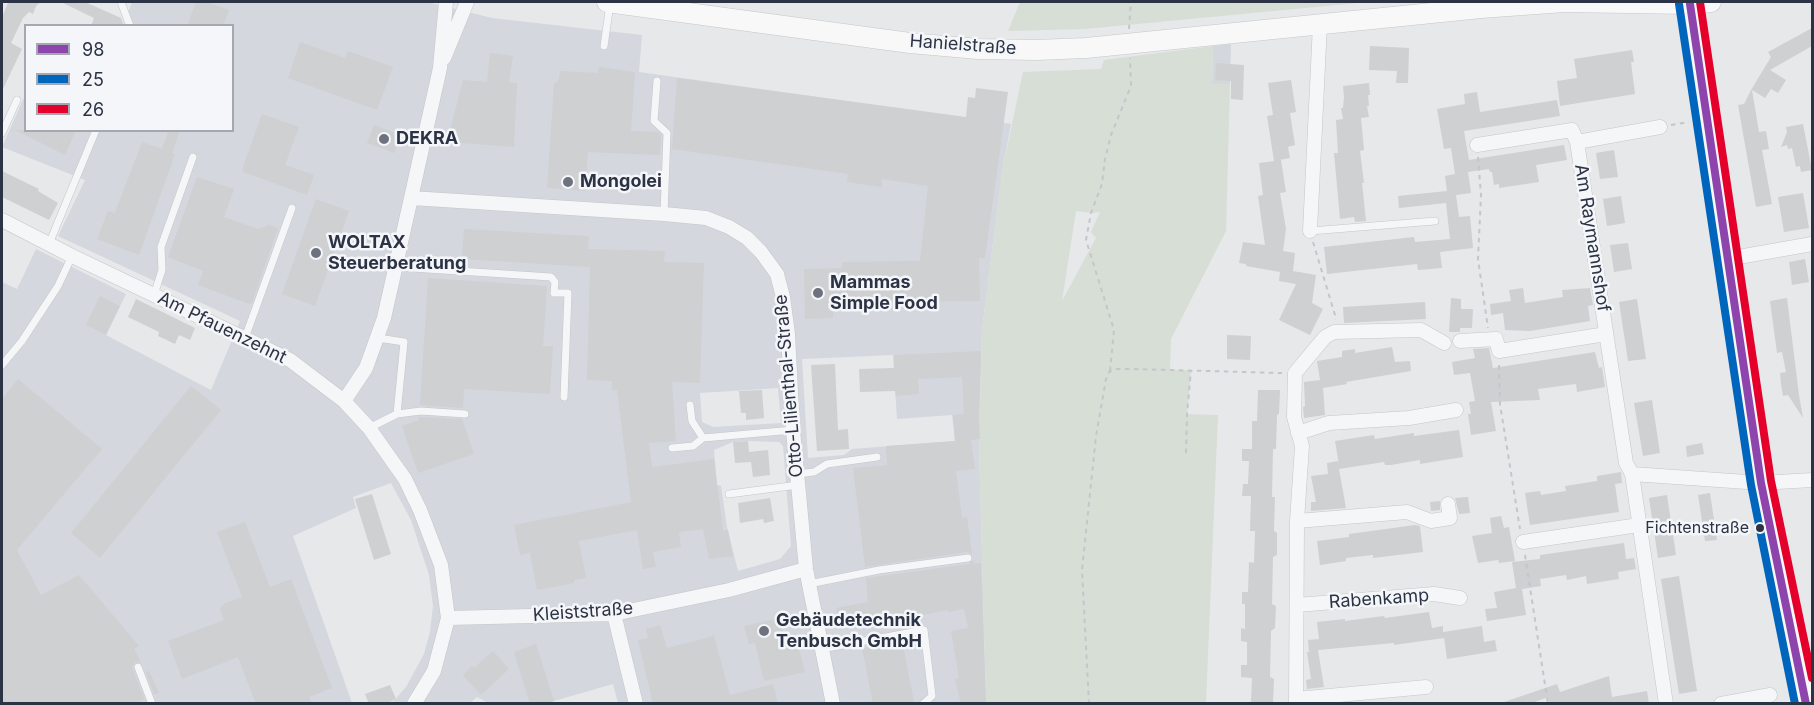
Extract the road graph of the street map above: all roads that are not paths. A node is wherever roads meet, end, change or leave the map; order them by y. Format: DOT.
graph roads {
  1 [pos="121,2"];
  2 [pos="446,2"];
  3 [pos="467,2"];
  4 [pos="609,2"];
  5 [pos="1711,2"];
  6 [pos="1689,3"];
  7 [pos="129,24"];
  8 [pos="1320,24"];
  9 [pos="604,46"];
  10 [pos="440,68"];
  11 [pos="657,81"];
  12 [pos="17,100"];
  13 [pos="1660,127"];
  14 [pos="95,132"];
  15 [pos="2,133"];
  16 [pos="1577,142"];
  17 [pos="1477,146"];
  18 [pos="193,157"];
  19 [pos="411,198"];
  20 [pos="292,208"];
  21 [pos="664,214"];
  22 [pos="2,220"];
  23 [pos="1436,221"];
  24 [pos="1310,231"];
  25 [pos="49,244"];
  26 [pos="1812,244"];
  27 [pos="72,256"];
  28 [pos="1727,259"];
  29 [pos="397,267"];
  30 [pos="153,295"];
  31 [pos="1606,334"];
  32 [pos="245,338"];
  33 [pos="378,338"];
  34 [pos="1460,341"];
  35 [pos="1444,343"];
  36 [pos="2,365"];
  37 [pos="564,397"];
  38 [pos="344,401"];
  39 [pos="690,405"];
  40 [pos="1456,410"];
  41 [pos="397,414"];
  42 [pos="465,414"];
  43 [pos="369,428"];
  44 [pos="793,430"];
  45 [pos="1298,433"];
  46 [pos="703,438"];
  47 [pos="672,448"];
  48 [pos="877,458"];
  49 [pos="1632,474"];
  50 [pos="797,480"];
  51 [pos="1812,480"];
  52 [pos="1761,483"];
  53 [pos="729,494"];
  54 [pos="1448,504"];
  55 [pos="1297,521"];
  56 [pos="1639,525"];
  57 [pos="1523,542"];
  58 [pos="968,558"];
  59 [pos="806,569"];
  60 [pos="808,584"];
  61 [pos="1460,598"];
  62 [pos="1297,606"];
  63 [pos="614,614"];
  64 [pos="448,618"];
  65 [pos="822,649"];
  66 [pos="138,667"];
  67 [pos="1426,687"];
  68 [pos="1770,695"];
  69 [pos="1296,701"];
  70 [pos="152,704"];
  71 [pos="414,704"];
  72 [pos="636,704"];
  73 [pos="833,704"];
  74 [pos="923,704"];
  75 [pos="1666,704"];
  76 [pos="1720,704"];
  77 [pos="1806,704"];
  1 -- 7 [label="lane"];
  2 -- 10 [label="street"];
  3 -- 10 [label="street"];
  4 -- 8 [label="main road, Hanielstraße"];
  4 -- 9 [label="lane"];
  5 -- 6 [label="main road, Hanielstraße"];
  6 -- 8 [label="main road, Hanielstraße"];
  6 -- 28 [label="main road"];
  8 -- 24 [label="street"];
  10 -- 19 [label="street"];
  11 -- 21 [label="lane"];
  12 -- 15 [label="lane"];
  13 -- 16 [label="street, Am Raymannshof"];
  14 -- 25 [label="lane"];
  16 -- 17 [label="street, Am Raymannshof"];
  16 -- 31 [label="street, Am Raymannshof"];
  18 -- 30 [label="lane"];
  19 -- 21 [label="street, Otto-Lilienthal-Straße"];
  19 -- 29 [label="street"];
  20 -- 32 [label="lane"];
  21 -- 44 [label="street, Otto-Lilienthal-Straße"];
  22 -- 25 [label="street, Am Pfauenzehnt"];
  23 -- 24 [label="lane"];
  25 -- 27 [label="street, Am Pfauenzehnt"];
  26 -- 28 [label="street"];
  27 -- 30 [label="street, Am Pfauenzehnt"];
  27 -- 36 [label="lane"];
  28 -- 52 [label="main road"];
  29 -- 33 [label="street"];
  29 -- 37 [label="lane"];
  30 -- 32 [label="street, Am Pfauenzehnt"];
  31 -- 34 [label="street, Am Raymannshof"];
  31 -- 49 [label="street, Am Raymannshof"];
  32 -- 38 [label="street, Am Pfauenzehnt"];
  33 -- 38 [label="street"];
  33 -- 41 [label="lane"];
  35 -- 45 [label="street"];
  38 -- 43 [label="street, Am Pfauenzehnt"];
  39 -- 46 [label="lane"];
  40 -- 45 [label="street"];
  41 -- 42 [label="lane"];
  41 -- 43 [label="lane"];
  43 -- 64 [label="street, Am Pfauenzehnt"];
  44 -- 46 [label="lane"];
  44 -- 50 [label="street, Otto-Lilienthal-Straße"];
  45 -- 55 [label="street"];
  46 -- 47 [label="lane"];
  48 -- 50 [label="lane"];
  49 -- 52 [label="street"];
  49 -- 56 [label="street, Am Raymannshof"];
  50 -- 53 [label="lane"];
  50 -- 59 [label="street, Otto-Lilienthal-Straße"];
  51 -- 52 [label="street"];
  52 -- 77 [label="main road"];
  54 -- 55 [label="street"];
  55 -- 62 [label="street"];
  56 -- 57 [label="street"];
  56 -- 75 [label="street, Am Raymannshof"];
  58 -- 60 [label="lane"];
  59 -- 60 [label="street, Otto-Lilienthal-Straße"];
  59 -- 63 [label="street, Kleiststraße"];
  60 -- 65 [label="street, Otto-Lilienthal-Straße"];
  61 -- 62 [label="street, Rabenkamp"];
  62 -- 69 [label="street"];
  63 -- 64 [label="street, Kleiststraße"];
  63 -- 72 [label="street"];
  64 -- 71 [label="street"];
  65 -- 73 [label="street, Otto-Lilienthal-Straße"];
  65 -- 74 [label="lane"];
  66 -- 70 [label="lane"];
  67 -- 69 [label="street"];
  68 -- 76 [label="street"];
}
